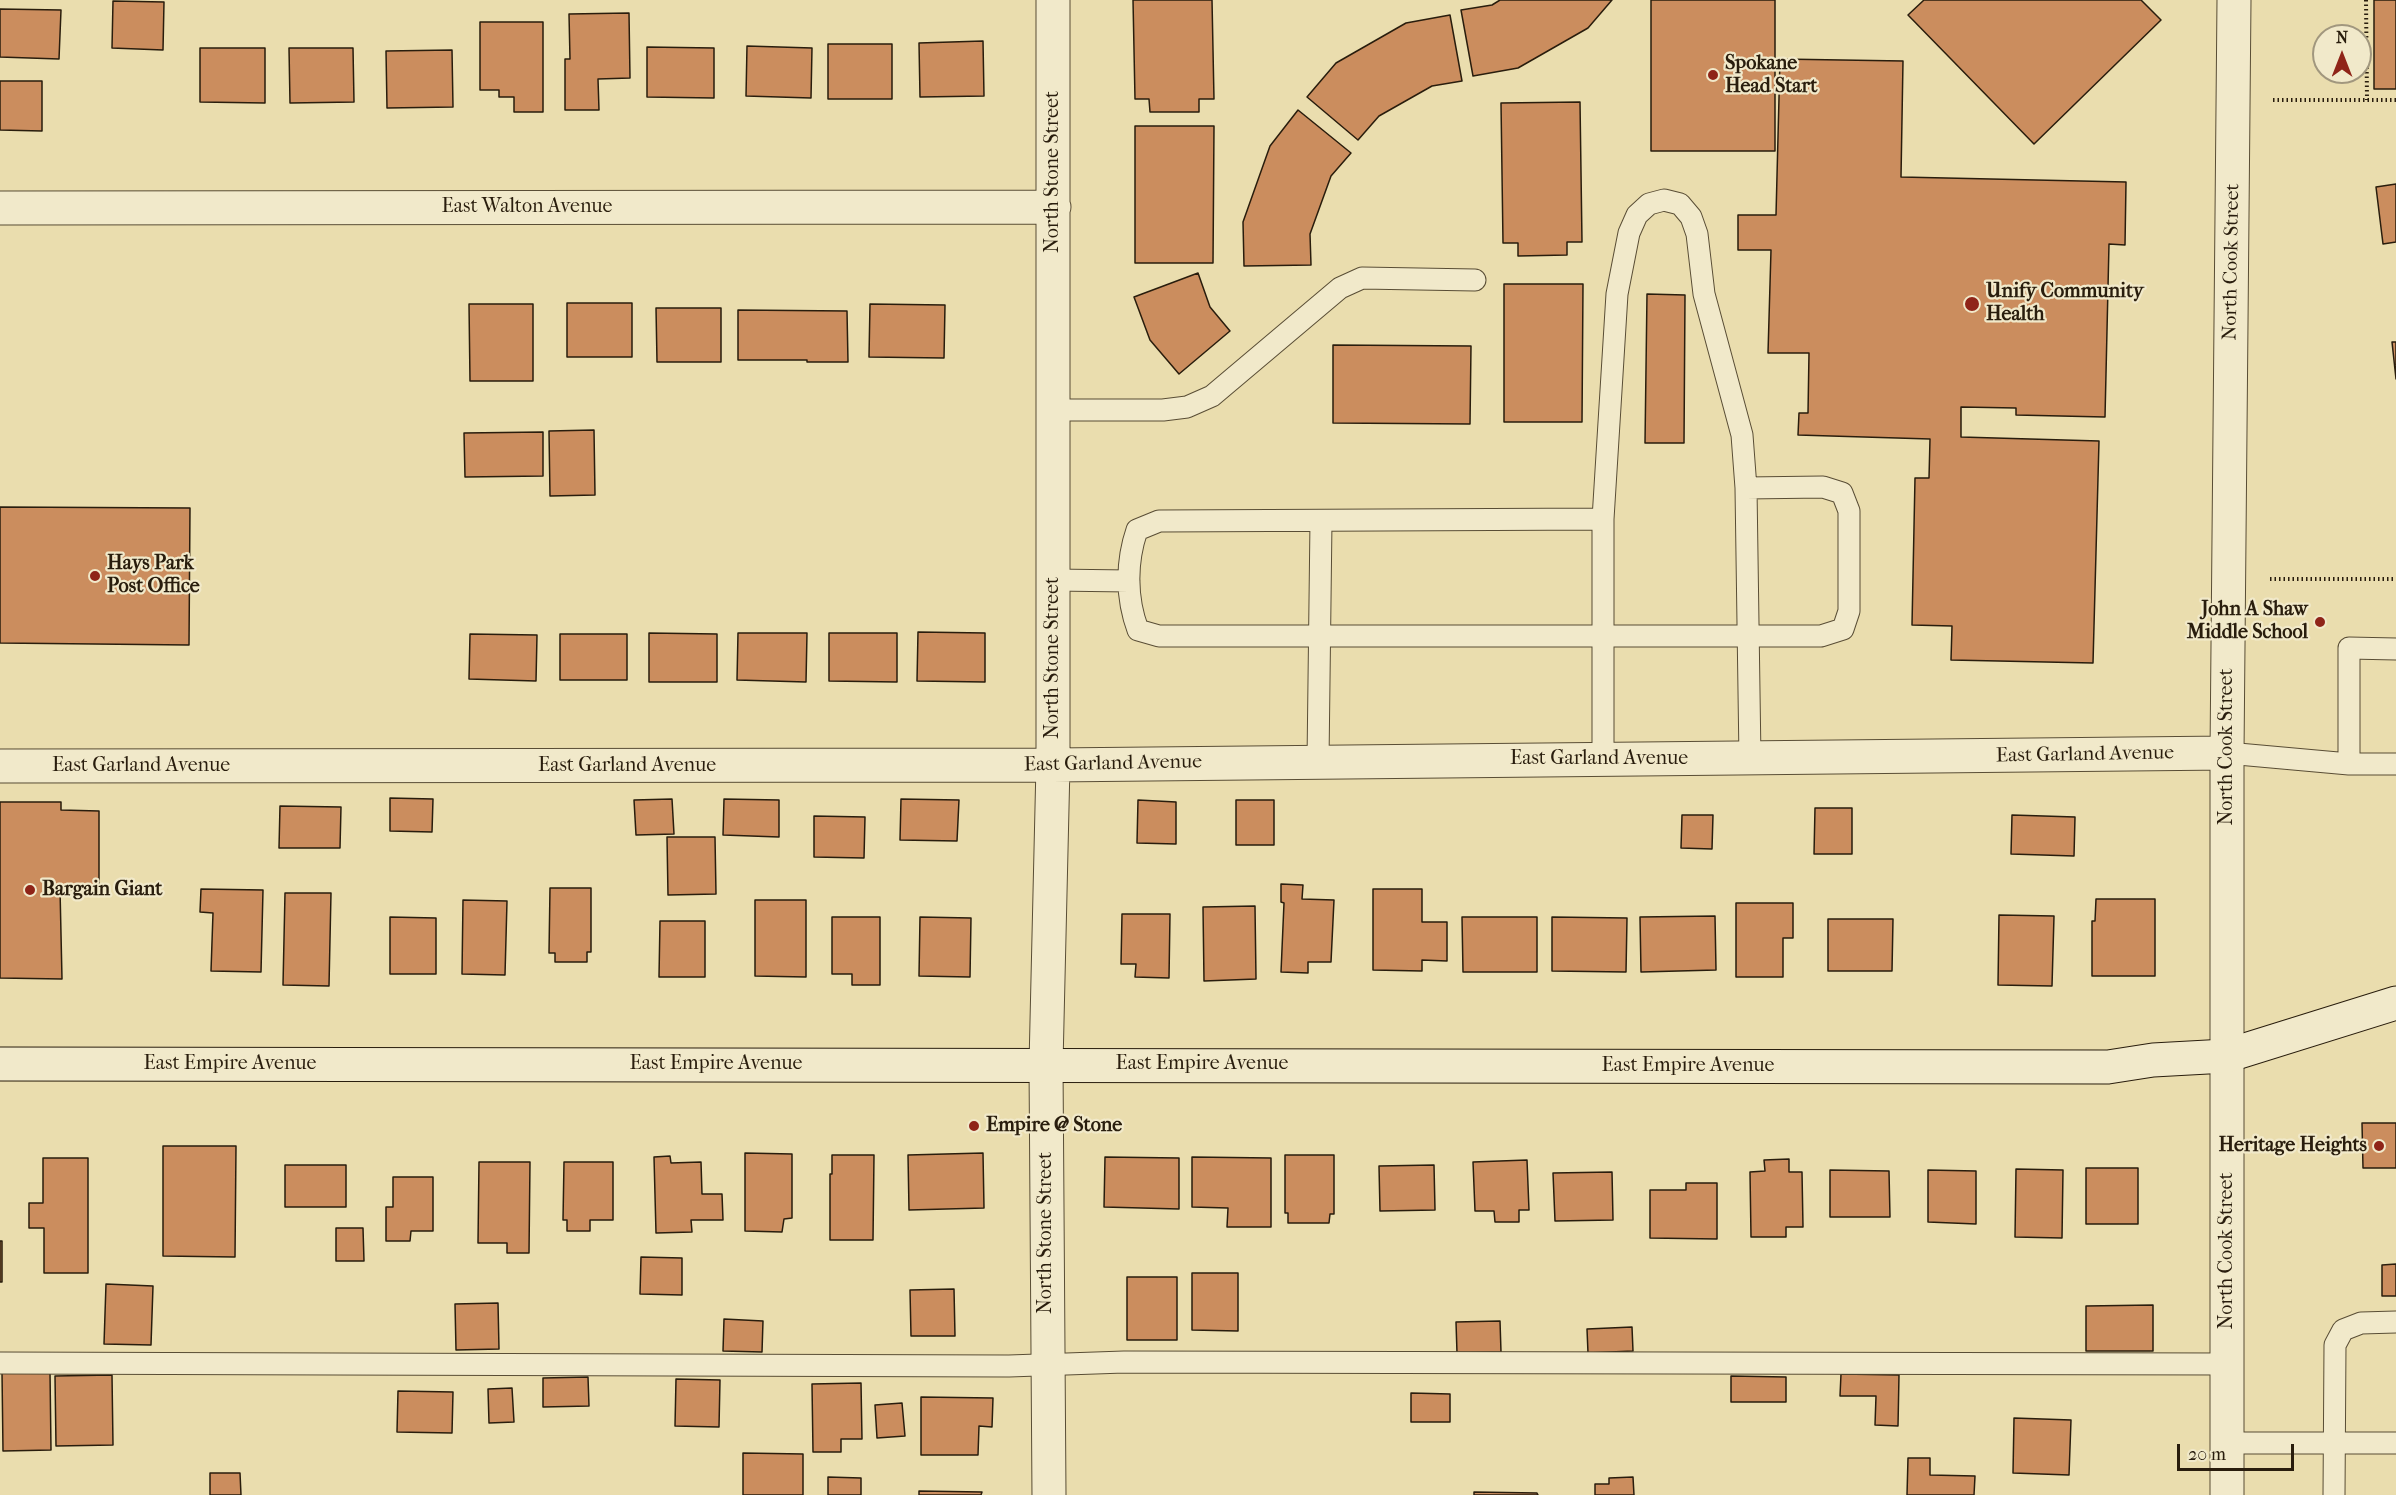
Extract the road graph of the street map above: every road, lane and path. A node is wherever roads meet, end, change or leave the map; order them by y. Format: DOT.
graph roads {
  1 [pos="1053,0"];
  2 [pos="2234,0"];
  3 [pos="2366,0"];
  4 [pos="2273,100"];
  5 [pos="2367,100"];
  6 [pos="2396,100"];
  7 [pos="1054,207"];
  8 [pos="0,208"];
  9 [pos="1475,280"];
  10 [pos="1052,410"];
  11 [pos="1746,488"];
  12 [pos="1604,519"];
  13 [pos="1321,521"];
  14 [pos="2270,579"];
  15 [pos="2396,579"];
  16 [pos="1053,580"];
  17 [pos="1129,581"];
  18 [pos="1321,636"];
  19 [pos="1748,636"];
  20 [pos="1603,637"];
  21 [pos="2396,649"];
  22 [pos="2227,753"];
  23 [pos="1604,759"];
  24 [pos="1750,759"];
  25 [pos="1318,761"];
  26 [pos="2349,764"];
  27 [pos="2396,764"];
  28 [pos="1053,765"];
  29 [pos="0,766"];
  30 [pos="2396,1003"];
  31 [pos="2226,1056"];
  32 [pos="0,1064"];
  33 [pos="1046,1064"];
  34 [pos="2396,1322"];
  35 [pos="0,1363"];
  36 [pos="2228,1364"];
  37 [pos="1047,1366"];
  38 [pos="2227,1443"];
  39 [pos="2334,1443"];
  40 [pos="2396,1443"];
  41 [pos="1049,1495"];
  42 [pos="2227,1495"];
  43 [pos="2334,1495"];
  1 -- 7 [label="street, North Stone Street"];
  2 -- 22 [label="street, North Cook Street"];
  3 -- 5 [label="path"];
  4 -- 5 [label="path"];
  5 -- 6 [label="path"];
  7 -- 8 [label="street, East Walton Avenue"];
  7 -- 10 [label="street, North Stone Street"];
  9 -- 10 [label="lane"];
  10 -- 16 [label="street, North Stone Street"];
  11 -- 12 [label="lane"];
  11 -- 19 [label="lane"];
  11 -- 19 [label="lane"];
  12 -- 13 [label="lane"];
  12 -- 20 [label="lane"];
  13 -- 17 [label="lane"];
  13 -- 18 [label="lane"];
  14 -- 15 [label="path"];
  16 -- 17 [label="lane"];
  16 -- 28 [label="street, North Stone Street"];
  17 -- 18 [label="lane"];
  18 -- 20 [label="lane"];
  18 -- 25 [label="lane"];
  19 -- 20 [label="lane"];
  19 -- 24 [label="lane"];
  20 -- 23 [label="lane"];
  21 -- 26 [label="lane"];
  22 -- 24 [label="street, East Garland Avenue"];
  22 -- 26 [label="lane"];
  22 -- 31 [label="street, North Cook Street"];
  23 -- 24 [label="street, East Garland Avenue"];
  23 -- 25 [label="street, East Garland Avenue"];
  25 -- 28 [label="street, East Garland Avenue"];
  26 -- 27 [label="lane"];
  28 -- 29 [label="street, East Garland Avenue"];
  28 -- 33 [label="street, North Stone Street"];
  30 -- 31 [label="street, East Empire Avenue"];
  31 -- 33 [label="street, East Empire Avenue"];
  31 -- 36 [label="street, North Cook Street"];
  32 -- 33 [label="street, East Empire Avenue"];
  33 -- 37 [label="street, North Stone Street"];
  34 -- 39 [label="lane"];
  35 -- 37 [label="lane"];
  36 -- 37 [label="lane"];
  36 -- 38 [label="street, North Cook Street"];
  37 -- 41 [label="street, North Stone Street"];
  38 -- 39 [label="lane"];
  38 -- 42 [label="street, North Cook Street"];
  39 -- 40 [label="lane"];
  39 -- 43 [label="lane"];
}
